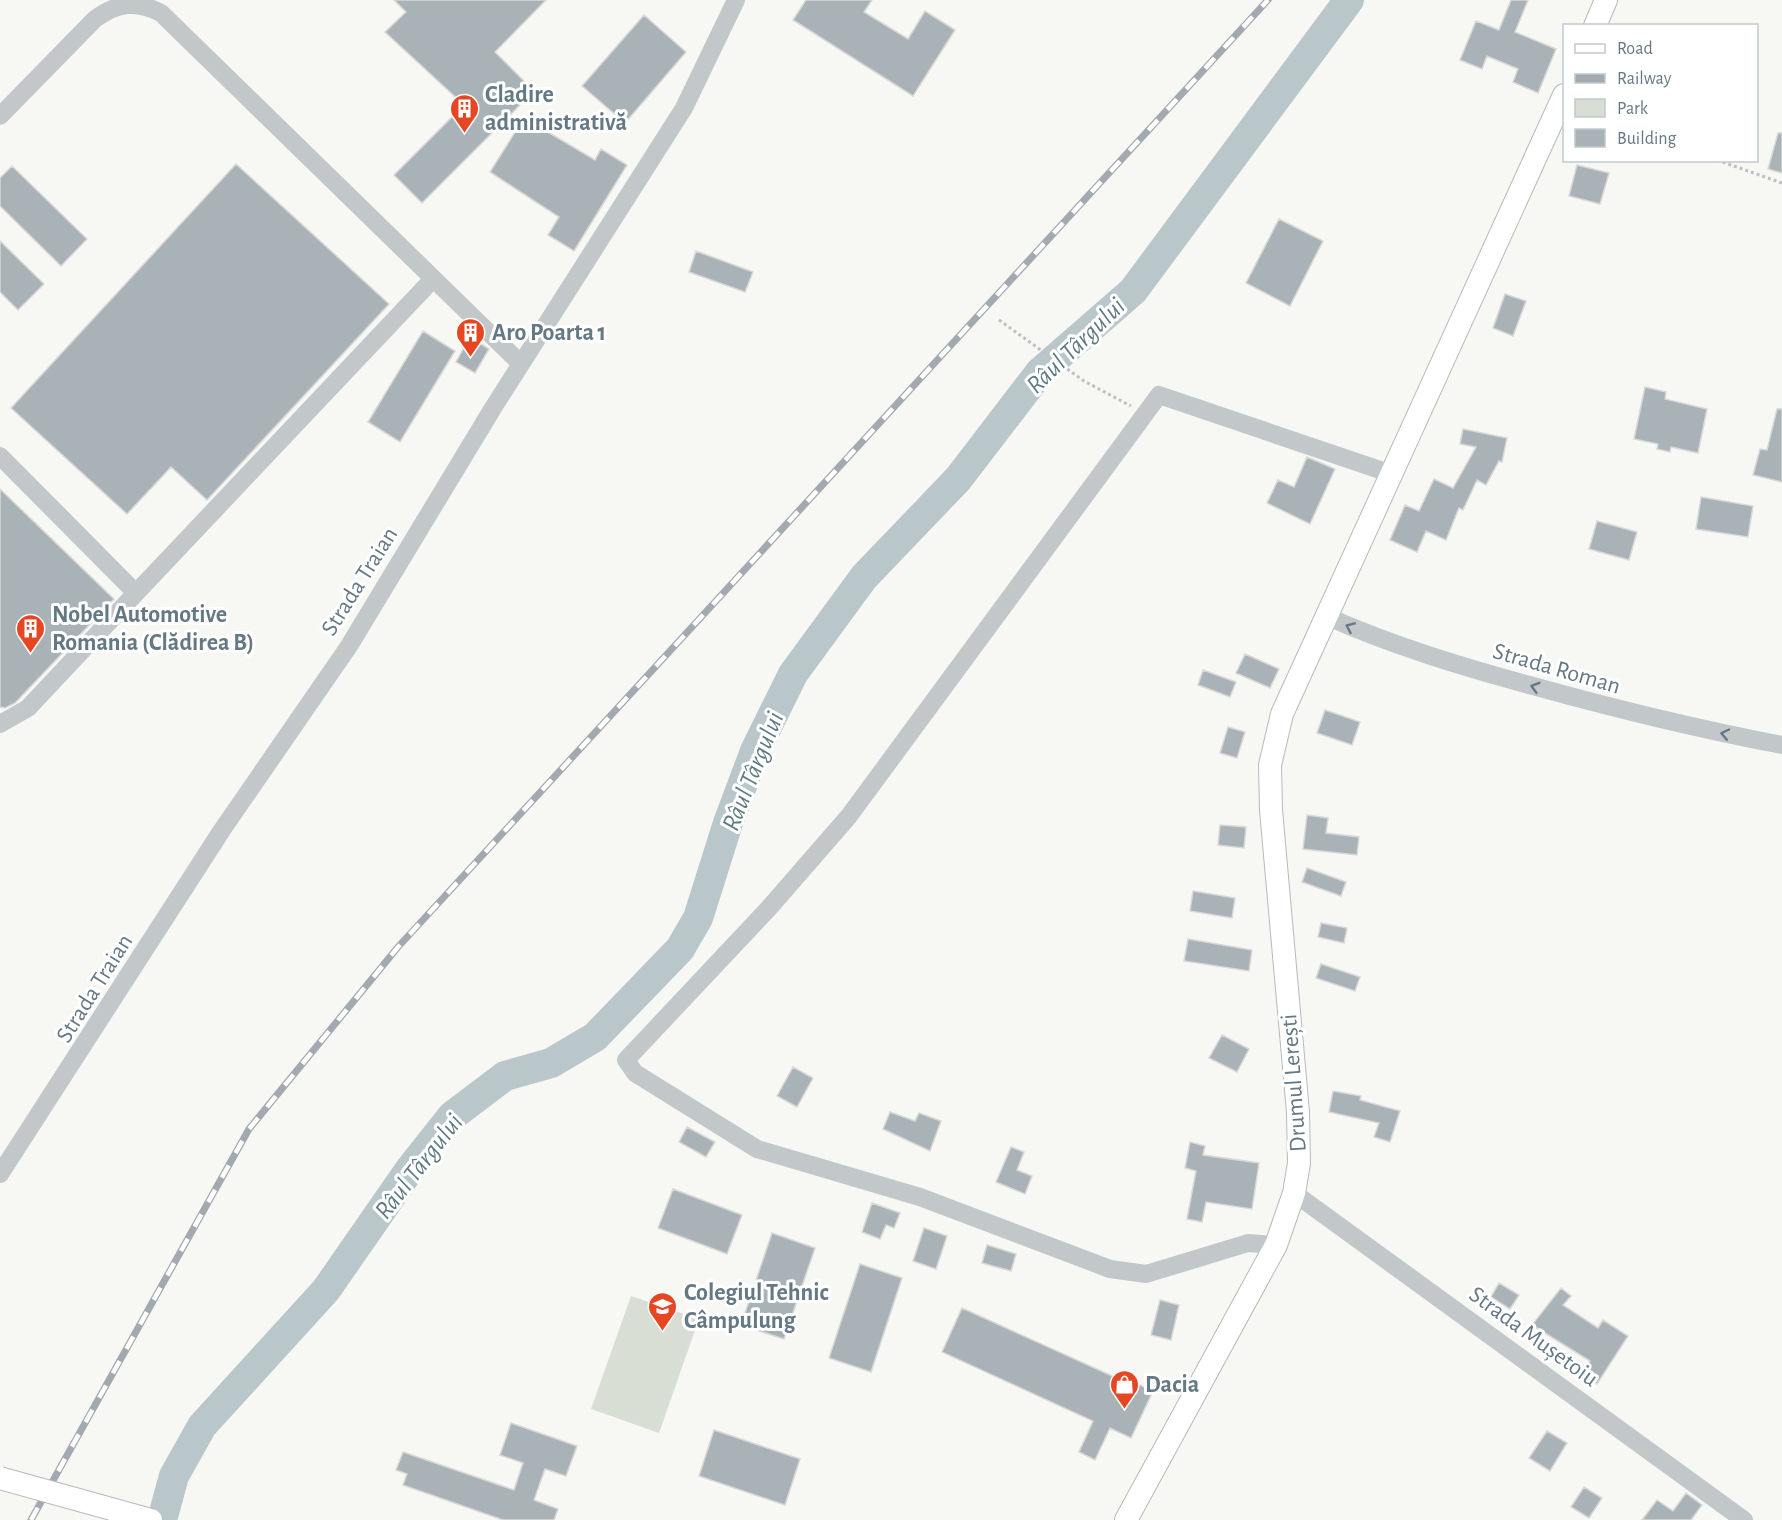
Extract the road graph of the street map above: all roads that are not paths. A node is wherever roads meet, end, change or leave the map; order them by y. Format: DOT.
graph roads {
  1 [pos="736,0"];
  2 [pos="1606,0"];
  3 [pos="1596,24"];
  4 [pos="1563,97"];
  5 [pos="0,116"];
  6 [pos="433,279"];
  7 [pos="520,364"];
  8 [pos="0,456"];
  9 [pos="1392,474"];
  10 [pos="136,592"];
  11 [pos="1326,616"];
  12 [pos="2,725"];
  13 [pos="1782,745"];
  14 [pos="0,1174"];
  15 [pos="1294,1193"];
  16 [pos="1276,1245"];
  17 [pos="0,1478"];
  18 [pos="151,1520"];
  19 [pos="1126,1520"];
  20 [pos="1744,1520"];
  1 -- 7 [label="street, Strada Traian"];
  2 -- 3 [label="main road"];
  4 -- 9 [label="main road, Drumul Lerești"];
  5 -- 6 [label="street"];
  6 -- 7 [label="street"];
  6 -- 10 [label="street"];
  7 -- 14 [label="street, Strada Traian"];
  8 -- 10 [label="street"];
  9 -- 11 [label="main road, Drumul Lerești"];
  9 -- 16 [label="street"];
  10 -- 12 [label="street"];
  13 -- 11 [label="street, Strada Roman, one-way"];
  11 -- 15 [label="main road, Drumul Lerești"];
  15 -- 16 [label="main road, Drumul Lerești"];
  15 -- 20 [label="street, Strada Mușetoiu"];
  16 -- 19 [label="main road, Drumul Lerești"];
  17 -- 18 [label="main road, bridge"];
}
